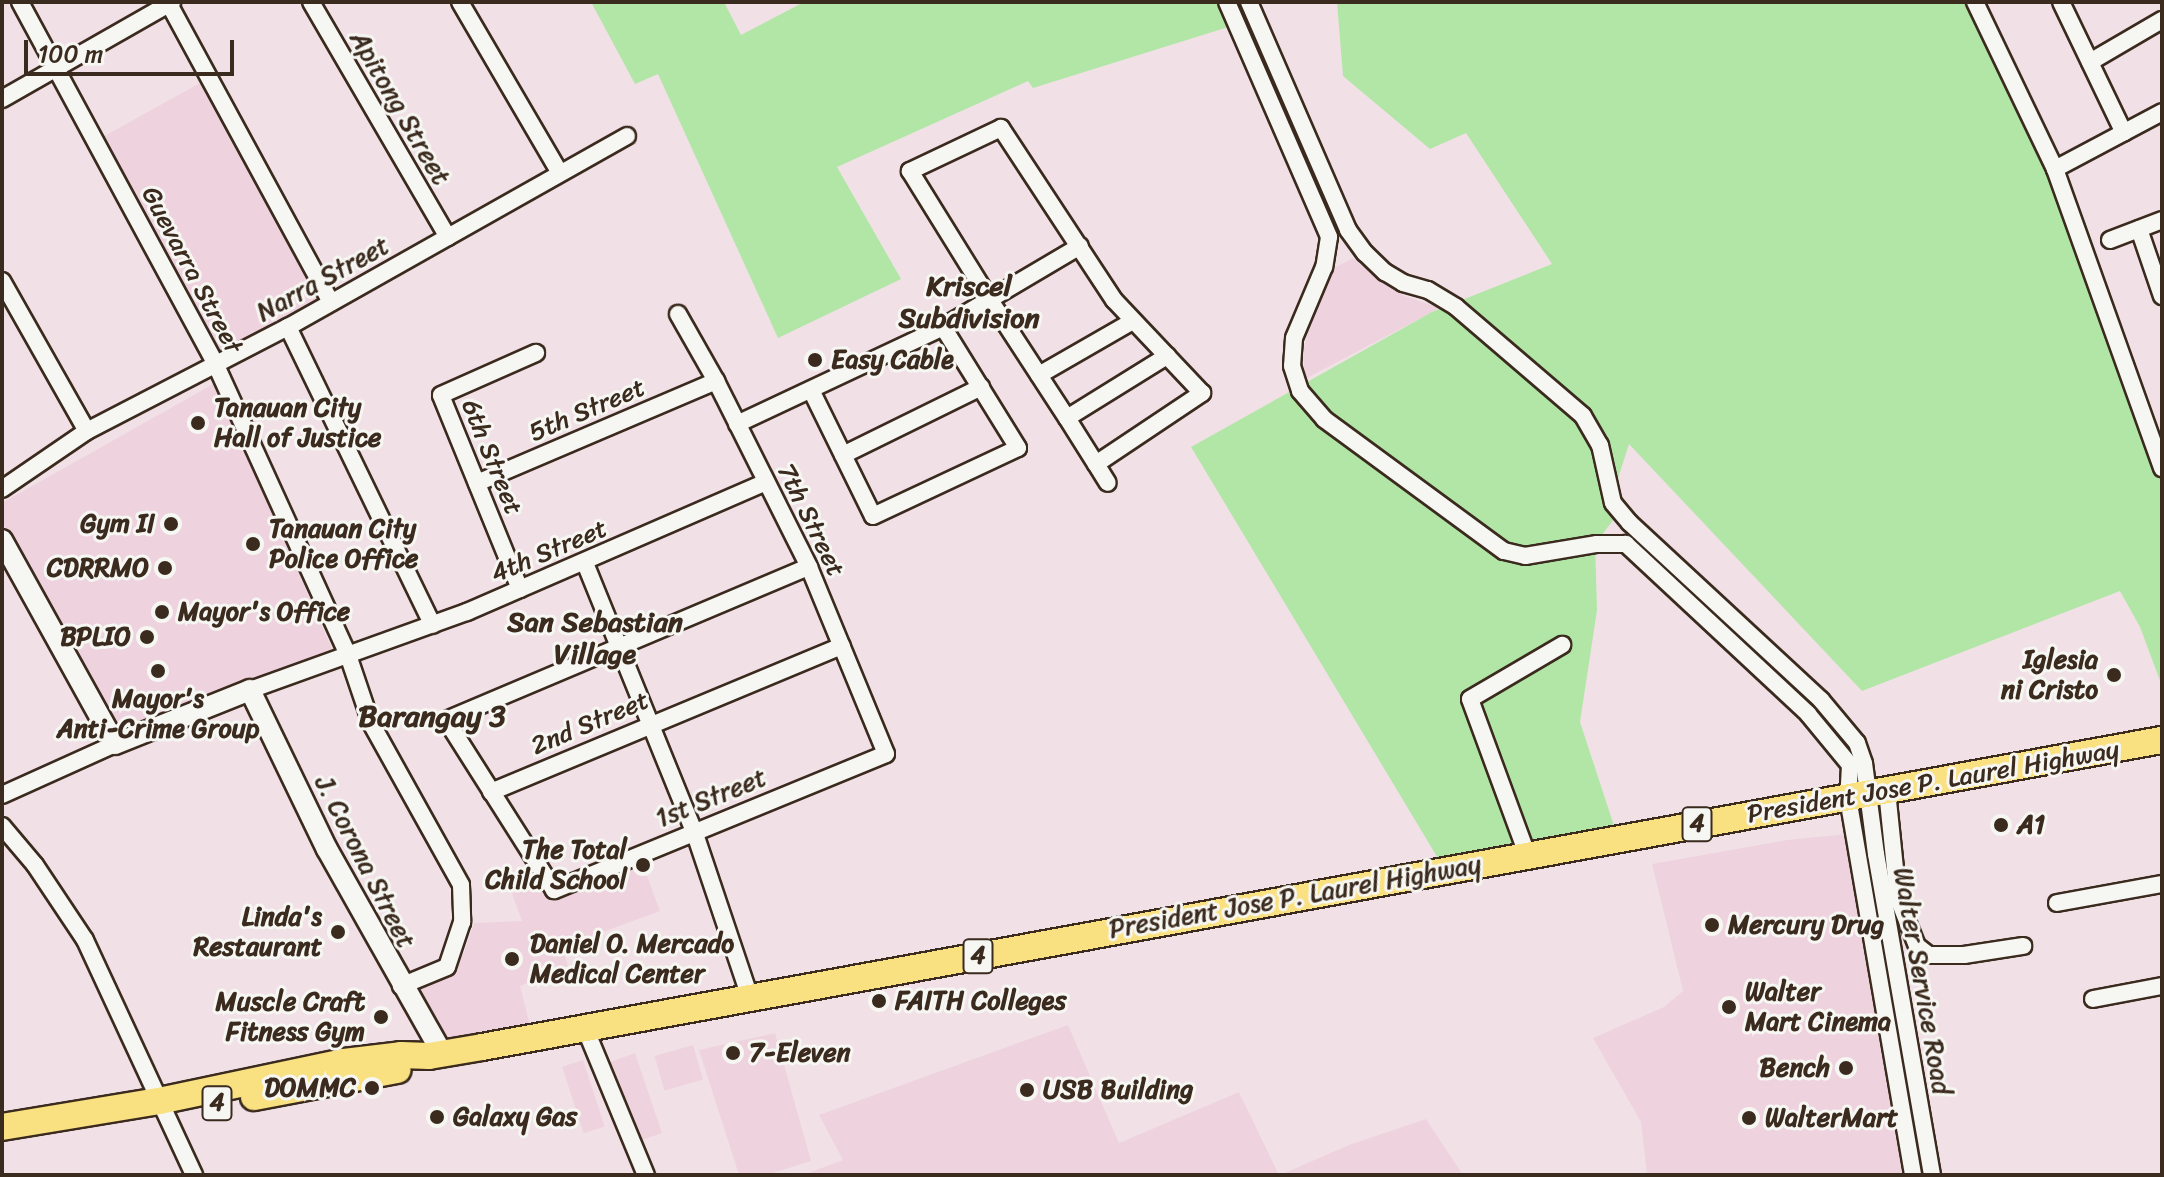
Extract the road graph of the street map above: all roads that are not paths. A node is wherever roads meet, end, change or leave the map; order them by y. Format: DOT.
graph roads {
  1 [pos="20,2"];
  2 [pos="311,2"];
  3 [pos="460,2"];
  4 [pos="1227,2"];
  5 [pos="1249,2"];
  6 [pos="1975,2"];
  7 [pos="2061,2"];
  8 [pos="170,3"];
  9 [pos="2162,20"];
  10 [pos="2090,62"];
  11 [pos="56,70"];
  12 [pos="2,99"];
  13 [pos="2162,112"];
  14 [pos="2124,133"];
  15 [pos="627,136"];
  16 [pos="2055,169"];
  17 [pos="560,173"];
  18 [pos="2162,220"];
  19 [pos="2139,229"];
  20 [pos="1348,230"];
  21 [pos="448,237"];
  22 [pos="1329,237"];
  23 [pos="2110,240"];
  24 [pos="1080,246"];
  25 [pos="2,281"];
  26 [pos="2162,296"];
  27 [pos="990,300"];
  28 [pos="331,302"];
  29 [pos="678,314"];
  30 [pos="1131,322"];
  31 [pos="288,327"];
  32 [pos="943,327"];
  33 [pos="536,353"];
  34 [pos="1167,356"];
  35 [pos="215,363"];
  36 [pos="1039,375"];
  37 [pos="716,381"];
  38 [pos="981,387"];
  39 [pos="811,390"];
  40 [pos="1067,418"];
  41 [pos="737,424"];
  42 [pos="2154,425"];
  43 [pos="87,431"];
  44 [pos="843,455"];
  45 [pos="1096,464"];
  46 [pos="2162,468"];
  47 [pos="766,482"];
  48 [pos="477,483"];
  49 [pos="1108,483"];
  50 [pos="2,489"];
  51 [pos="1638,530"];
  52 [pos="2,540"];
  53 [pos="1626,544"];
  54 [pos="585,563"];
  55 [pos="809,567"];
  56 [pos="520,589"];
  57 [pos="433,625"];
  58 [pos="1562,645"];
  59 [pos="842,646"];
  60 [pos="619,647"];
  61 [pos="348,655"];
  62 [pos="250,690"];
  63 [pos="649,723"];
  64 [pos="2162,740"];
  65 [pos="115,744"];
  66 [pos="886,754"];
  67 [pos="491,792"];
  68 [pos="1867,794"];
  69 [pos="2,795"];
  70 [pos="2,826"];
  71 [pos="694,831"];
  72 [pos="1527,854"];
  73 [pos="2162,884"];
  74 [pos="2057,903"];
  75 [pos="2023,946"];
  76 [pos="401,986"];
  77 [pos="2162,986"];
  78 [pos="750,997"];
  79 [pos="2093,999"];
  80 [pos="585,1028"];
  81 [pos="435,1055"];
  82 [pos="162,1106"];
  83 [pos="2,1127"];
  84 [pos="2,1139"];
  85 [pos="194,1175"];
  86 [pos="645,1175"];
  87 [pos="1913,1175"];
  88 [pos="1932,1175"];
  1 -- 11 [label="street, Guevarra Street"];
  2 -- 21 [label="street, Apitong Street"];
  3 -- 17 [label="street"];
  4 -- 22 [label="street"];
  5 -- 20 [label="street"];
  6 -- 16 [label="street"];
  7 -- 10 [label="street"];
  8 -- 11 [label="street"];
  8 -- 28 [label="street"];
  9 -- 10 [label="street"];
  10 -- 14 [label="street"];
  11 -- 12 [label="street"];
  11 -- 35 [label="street, Guevarra Street"];
  13 -- 14 [label="street"];
  14 -- 16 [label="street"];
  15 -- 17 [label="street, Narra Street"];
  16 -- 42 [label="street"];
  17 -- 21 [label="street, Narra Street"];
  18 -- 19 [label="street"];
  19 -- 23 [label="street"];
  19 -- 26 [label="street"];
  20 -- 22 [label="street"];
  20 -- 51 [label="street"];
  21 -- 28 [label="street, Narra Street"];
  22 -- 53 [label="street"];
  24 -- 27 [label="street"];
  24 -- 27 [label="street"];
  24 -- 30 [label="street"];
  25 -- 43 [label="street"];
  27 -- 32 [label="street"];
  27 -- 36 [label="street"];
  28 -- 31 [label="street, Narra Street"];
  29 -- 37 [label="street, 7th Street"];
  30 -- 34 [label="street"];
  30 -- 36 [label="street"];
  31 -- 35 [label="street, Narra Street"];
  31 -- 57 [label="street"];
  32 -- 38 [label="street"];
  32 -- 39 [label="street"];
  33 -- 48 [label="street, 6th Street"];
  34 -- 40 [label="street"];
  34 -- 45 [label="street"];
  35 -- 43 [label="street, Narra Street"];
  35 -- 61 [label="street, Guevarra Street"];
  36 -- 40 [label="street"];
  37 -- 41 [label="street, 7th Street"];
  37 -- 48 [label="street, 5th Street"];
  38 -- 44 [label="street"];
  38 -- 44 [label="street"];
  39 -- 41 [label="street"];
  39 -- 44 [label="street"];
  40 -- 45 [label="street"];
  41 -- 47 [label="street, 7th Street"];
  42 -- 46 [label="street"];
  43 -- 50 [label="street, Narra Street"];
  45 -- 49 [label="street"];
  47 -- 54 [label="street, 4th Street"];
  47 -- 55 [label="street, 7th Street"];
  48 -- 56 [label="street, 6th Street"];
  51 -- 53 [label="street"];
  51 -- 68 [label="street"];
  52 -- 65 [label="street"];
  53 -- 68 [label="street"];
  54 -- 56 [label="street, 4th Street"];
  54 -- 60 [label="street"];
  55 -- 59 [label="street, 7th Street"];
  55 -- 60 [label="street"];
  56 -- 57 [label="street, 4th Street"];
  57 -- 61 [label="street, 4th Street"];
  58 -- 72 [label="street"];
  59 -- 63 [label="street, 2nd Street"];
  59 -- 66 [label="street, 7th Street"];
  60 -- 63 [label="street"];
  60 -- 67 [label="street"];
  61 -- 62 [label="street, 4th Street"];
  61 -- 76 [label="street, Guevarra Street"];
  62 -- 65 [label="street"];
  62 -- 76 [label="street, J. Corona Street"];
  63 -- 67 [label="street, 2nd Street"];
  63 -- 71 [label="street"];
  64 -- 68 [label="highway, President Jose P. Laurel Highway / 4"];
  65 -- 69 [label="street"];
  66 -- 71 [label="street, 1st Street"];
  67 -- 71 [label="street, 1st Street"];
  68 -- 72 [label="highway, President Jose P. Laurel Highway / 4"];
  68 -- 75 [label="street"];
  68 -- 87 [label="street, Walter Service Road"];
  68 -- 88 [label="street, Walter Service Road"];
  70 -- 82 [label="street"];
  71 -- 78 [label="street"];
  72 -- 78 [label="highway, President Jose P. Laurel Highway / 4"];
  73 -- 74 [label="street"];
  76 -- 81 [label="street, J. Corona Street"];
  77 -- 79 [label="street"];
  78 -- 80 [label="highway, President Jose P. Laurel Highway / 4"];
  80 -- 81 [label="highway, President Jose P. Laurel Highway / 4"];
  80 -- 86 [label="street"];
  81 -- 82 [label="highway, President Jose P. Laurel Highway / 4"];
  82 -- 83 [label="highway, President Jose P. Laurel Highway / 4"];
  82 -- 84 [label="highway, President Jose P. Laurel Highway / 4"];
  82 -- 85 [label="street"];
}
